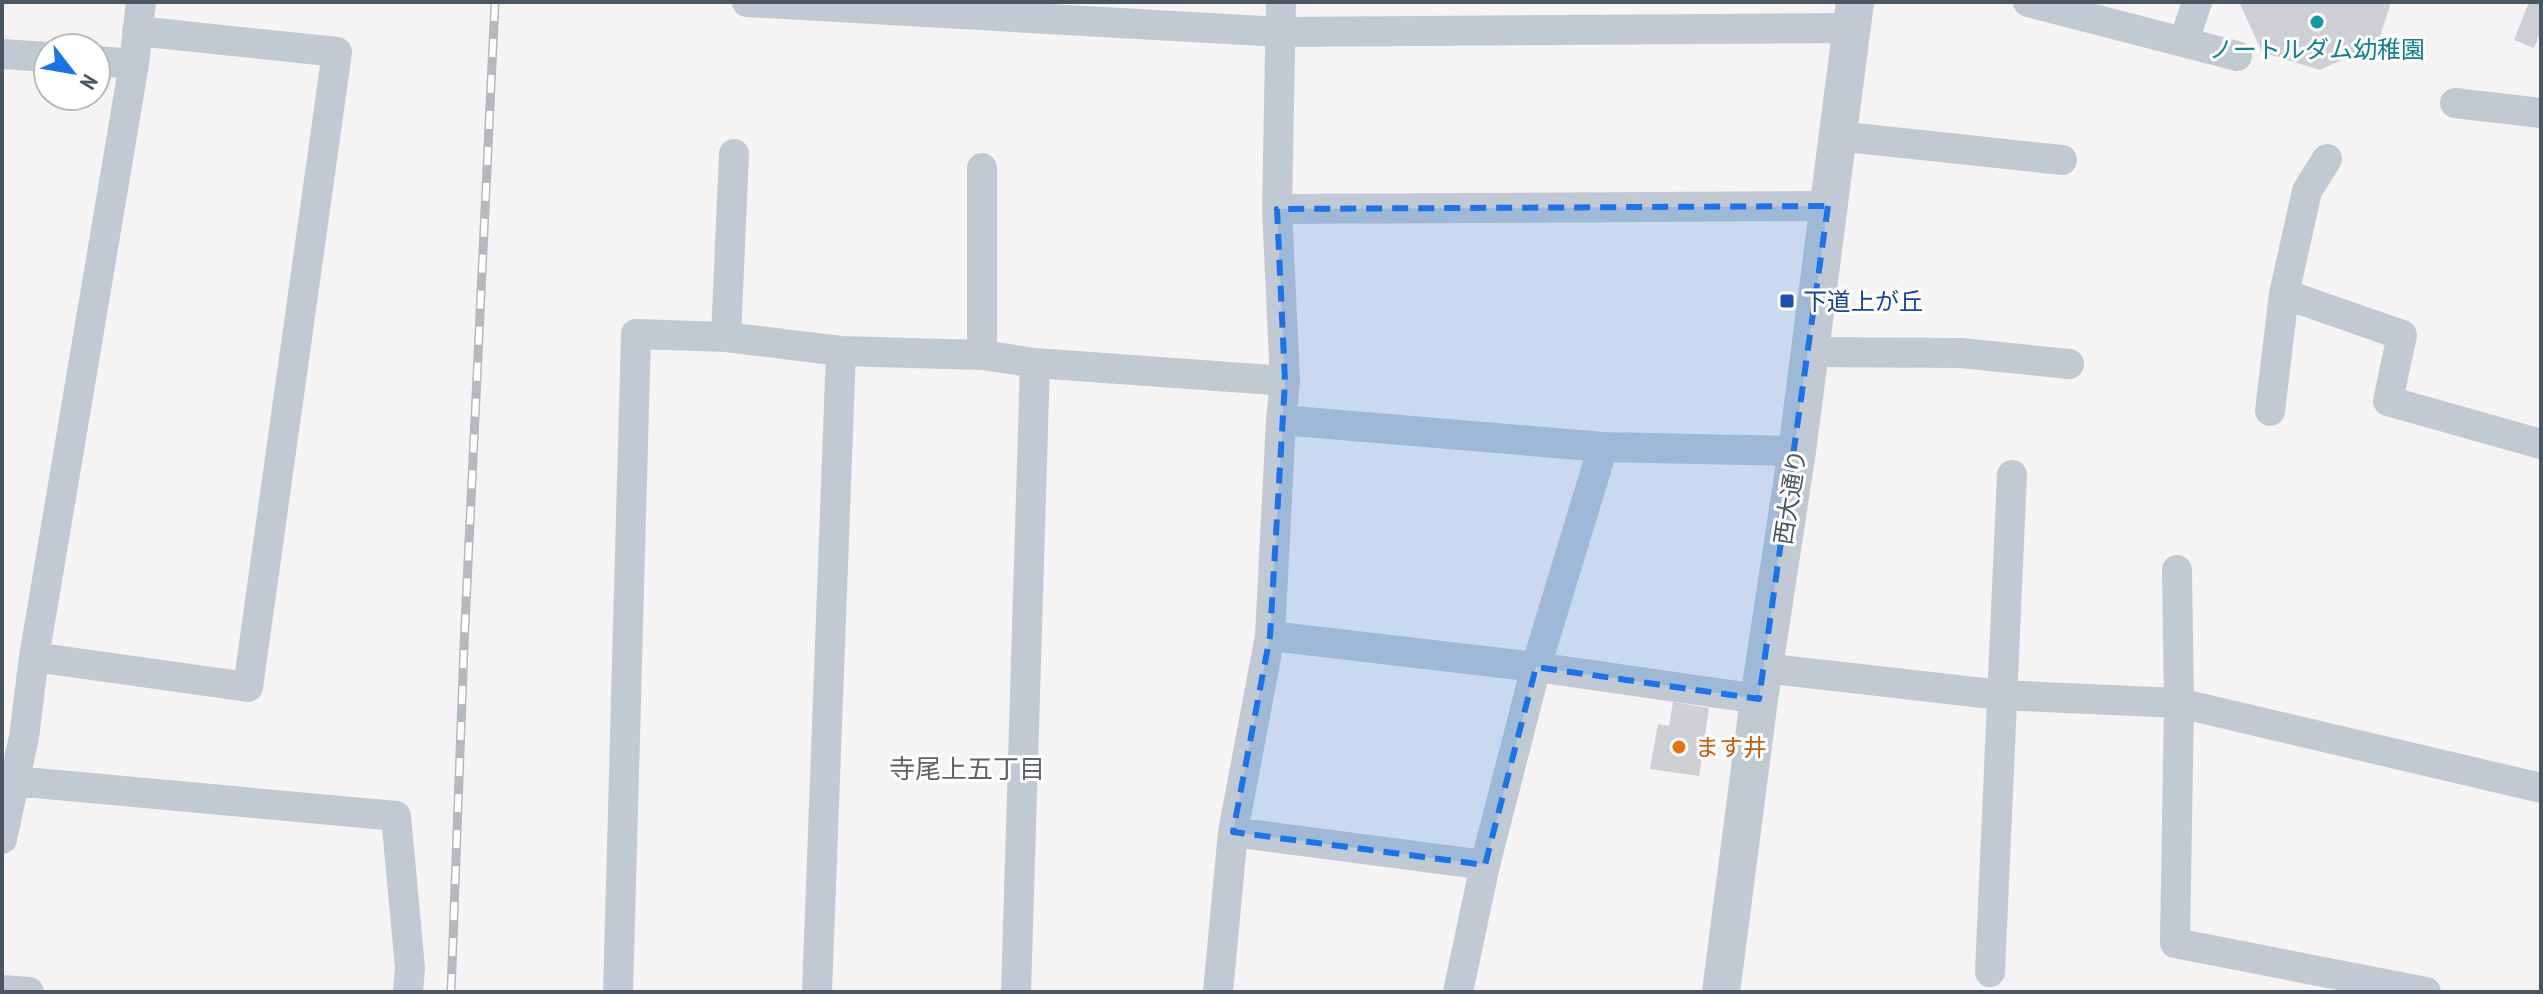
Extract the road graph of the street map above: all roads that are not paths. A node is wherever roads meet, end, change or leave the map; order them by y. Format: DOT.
graph roads {
  1 [pos="747,2"];
  2 [pos="1281,2"];
  3 [pos="2028,2"];
  4 [pos="2197,2"];
  5 [pos="1852,15"];
  6 [pos="139,16"];
  7 [pos="1281,32"];
  8 [pos="2184,41"];
  9 [pos="2,54"];
  10 [pos="32,56"];
  11 [pos="2237,56"];
  12 [pos="112,62"];
  13 [pos="134,64"];
  14 [pos="2455,103"];
  15 [pos="2541,113"];
  16 [pos="1837,136"];
  17 [pos="734,154"];
  18 [pos="2327,159"];
  19 [pos="2062,160"];
  20 [pos="982,168"];
  21 [pos="1828,206"];
  22 [pos="1277,209"];
  23 [pos="2284,294"];
  24 [pos="726,337"];
  25 [pos="841,351"];
  26 [pos="1810,352"];
  27 [pos="982,355"];
  28 [pos="1035,363"];
  29 [pos="2069,364"];
  30 [pos="1285,381"];
  31 [pos="2270,411"];
  32 [pos="1281,420"];
  33 [pos="2541,444"];
  34 [pos="1603,447"];
  35 [pos="1797,451"];
  36 [pos="2012,475"];
  37 [pos="2177,570"];
  38 [pos="1270,636"];
  39 [pos="34,657"];
  40 [pos="1536,667"];
  41 [pos="1762,684"];
  42 [pos="2001,695"];
  43 [pos="2179,703"];
  44 [pos="13,735"];
  45 [pos="14,781"];
  46 [pos="2541,788"];
  47 [pos="1233,832"];
  48 [pos="2,839"];
  49 [pos="1485,865"];
  50 [pos="1990,972"];
  51 [pos="2,990"];
  52 [pos="29,992"];
  53 [pos="408,992"];
  54 [pos="618,992"];
  55 [pos="817,992"];
  56 [pos="1016,992"];
  57 [pos="1218,992"];
  58 [pos="1458,992"];
  59 [pos="1721,992"];
  60 [pos="2426,992"];
  1 -- 7 [label="street"];
  2 -- 7 [label="street"];
  3 -- 8 [label="street"];
  4 -- 8 [label="street"];
  5 -- 7 [label="street"];
  5 -- 16 [label="street, 西大通り"];
  6 -- 13 [label="street"];
  6 -- 39 [label="street"];
  7 -- 22 [label="street"];
  8 -- 11 [label="street"];
  9 -- 10 [label="street"];
  12 -- 13 [label="street"];
  13 -- 39 [label="street"];
  14 -- 15 [label="street"];
  16 -- 19 [label="street"];
  16 -- 21 [label="street, 西大通り"];
  17 -- 24 [label="street"];
  18 -- 23 [label="street"];
  20 -- 27 [label="street"];
  21 -- 22 [label="street"];
  21 -- 26 [label="street, 西大通り"];
  22 -- 30 [label="street"];
  23 -- 31 [label="street"];
  23 -- 33 [label="street"];
  24 -- 25 [label="street"];
  24 -- 54 [label="street"];
  25 -- 27 [label="street"];
  25 -- 55 [label="street"];
  26 -- 29 [label="street"];
  26 -- 35 [label="street, 西大通り"];
  27 -- 28 [label="street"];
  28 -- 30 [label="street"];
  28 -- 56 [label="street"];
  30 -- 32 [label="street"];
  32 -- 34 [label="street"];
  32 -- 38 [label="street"];
  34 -- 35 [label="street"];
  34 -- 40 [label="street"];
  35 -- 41 [label="street, 西大通り"];
  36 -- 42 [label="street"];
  37 -- 43 [label="street"];
  38 -- 40 [label="street"];
  38 -- 47 [label="street"];
  39 -- 44 [label="street"];
  40 -- 41 [label="street"];
  40 -- 49 [label="street"];
  41 -- 42 [label="street"];
  41 -- 59 [label="street, 西大通り"];
  42 -- 43 [label="street"];
  42 -- 50 [label="street"];
  43 -- 46 [label="street"];
  43 -- 60 [label="street"];
  44 -- 45 [label="street"];
  45 -- 48 [label="street"];
  45 -- 53 [label="street"];
  47 -- 49 [label="street"];
  47 -- 57 [label="street"];
  49 -- 58 [label="street"];
  51 -- 52 [label="street"];
}
